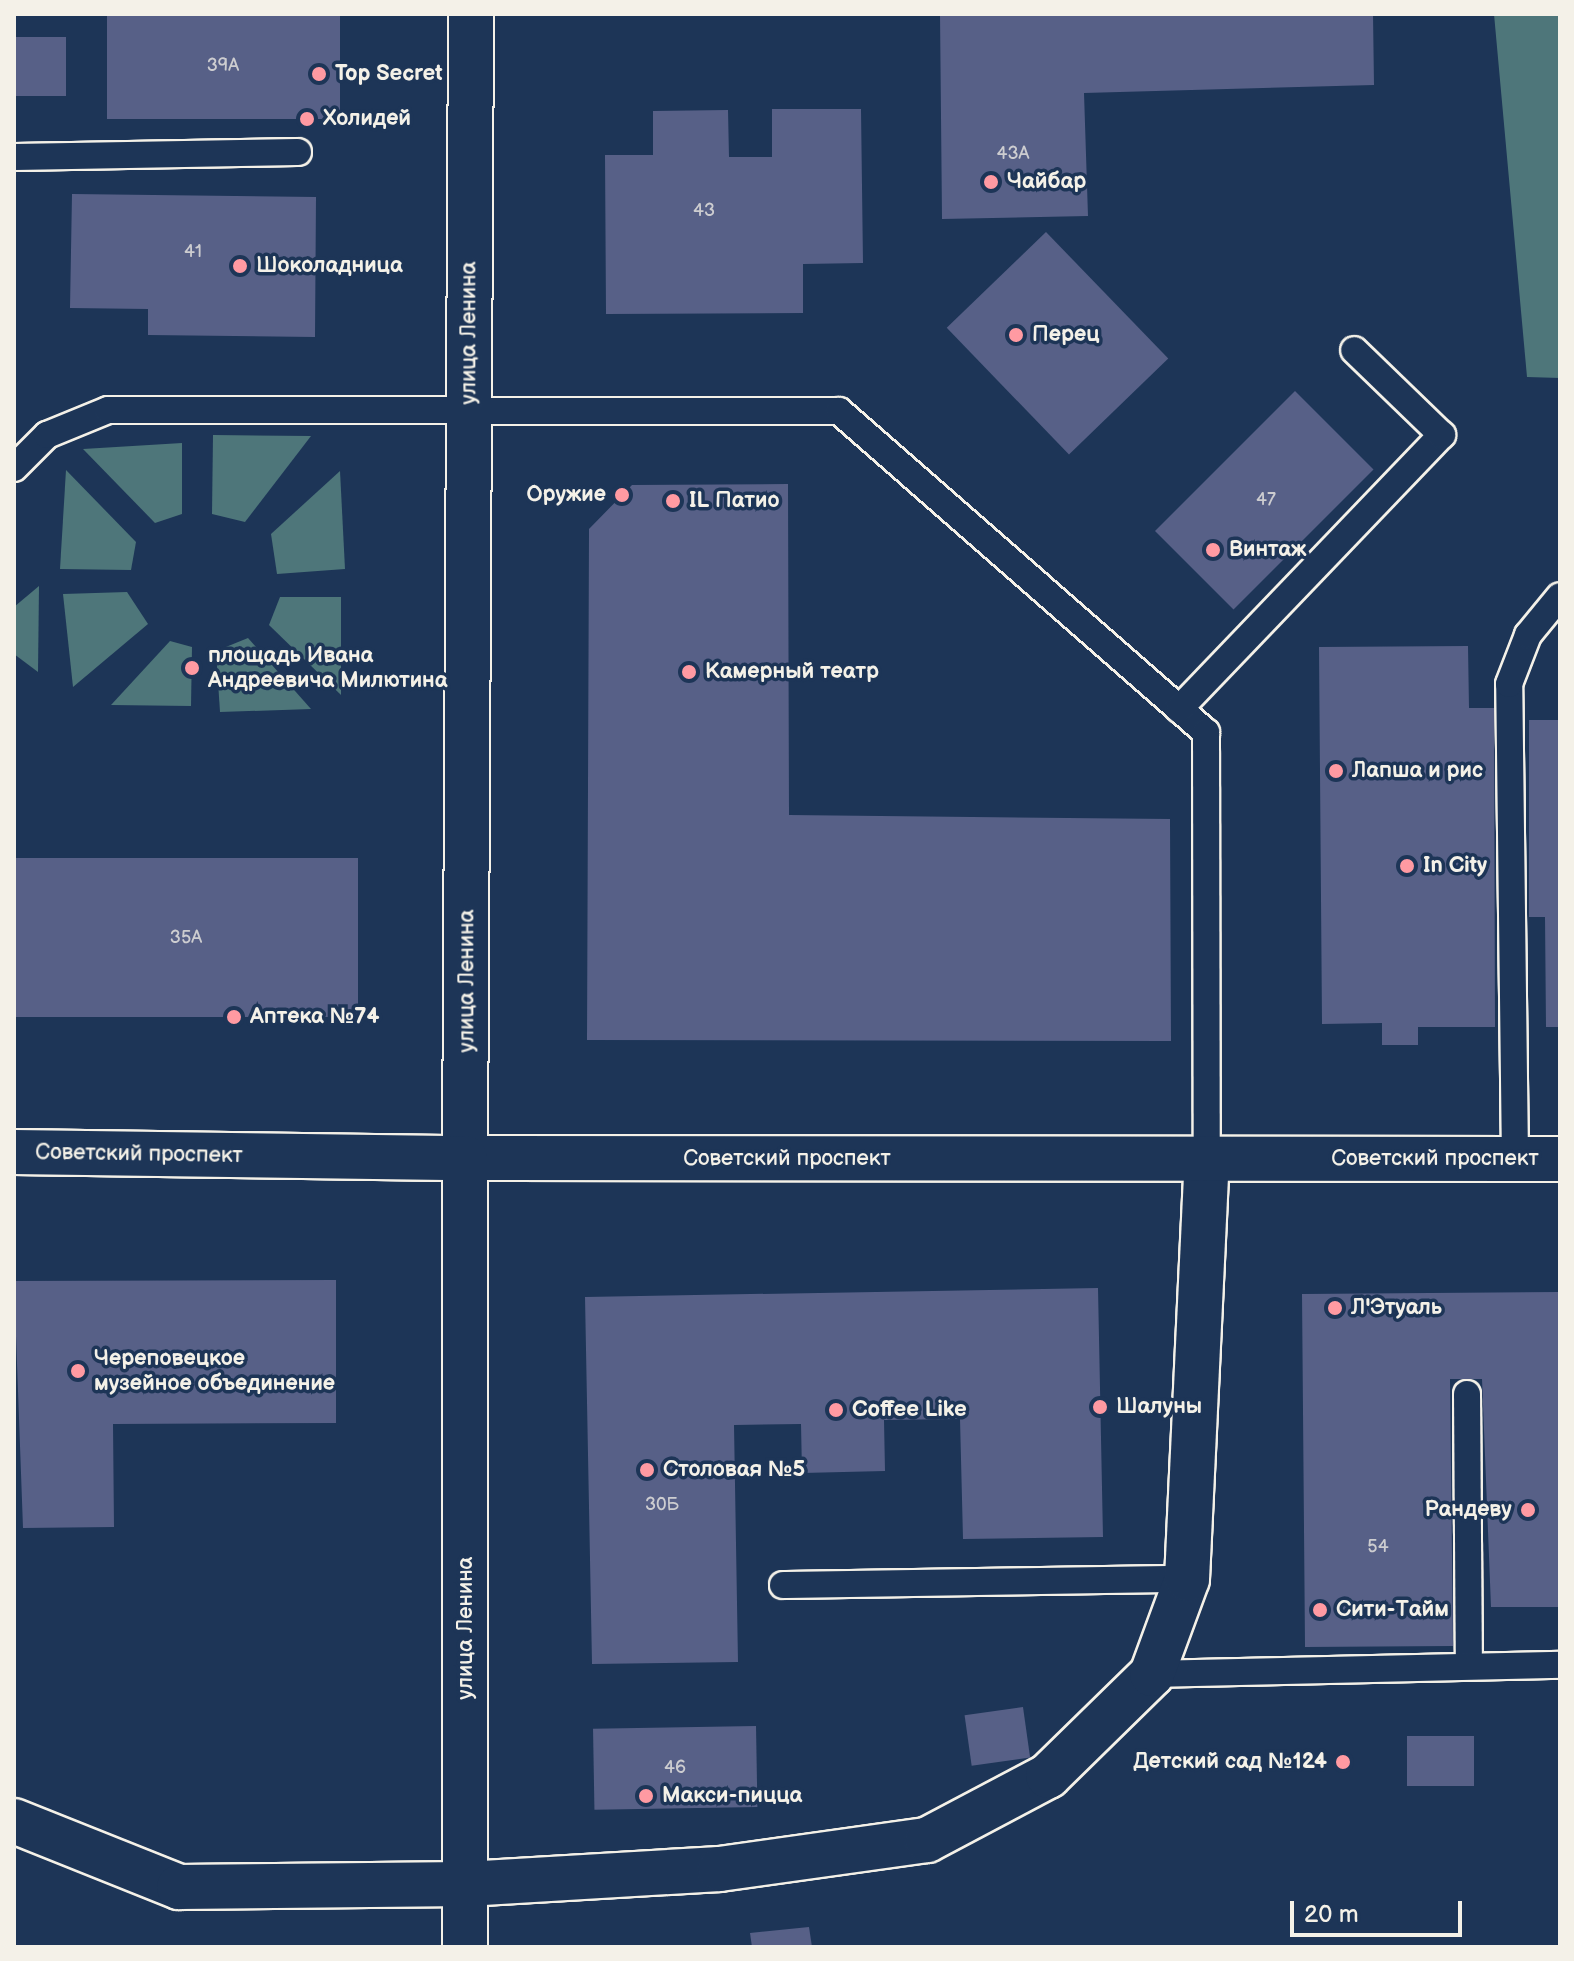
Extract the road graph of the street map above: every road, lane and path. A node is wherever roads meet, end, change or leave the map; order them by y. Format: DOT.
graph roads {
  1 [pos="471,14"];
  2 [pos="298,152"];
  3 [pos="14,157"];
  4 [pos="1354,350"];
  5 [pos="469,406"];
  6 [pos="14,468"];
  7 [pos="1560,596"];
  8 [pos="1179,709"];
  9 [pos="14,1152"];
  10 [pos="465,1158"];
  11 [pos="1207,1158"];
  12 [pos="1515,1159"];
  13 [pos="1560,1159"];
  14 [pos="1467,1394"];
  15 [pos="1187,1579"];
  16 [pos="783,1585"];
  17 [pos="1560,1665"];
  18 [pos="1469,1666"];
  19 [pos="1152,1674"];
  20 [pos="14,1821"];
  21 [pos="466,1884"];
  22 [pos="465,1947"];
  1 -- 5 [label="street, улица Ленина"];
  2 -- 3 [label="lane"];
  4 -- 8 [label="lane"];
  5 -- 6 [label="lane"];
  5 -- 8 [label="lane"];
  5 -- 10 [label="street, улица Ленина"];
  7 -- 12 [label="lane"];
  8 -- 11 [label="lane"];
  9 -- 10 [label="street, Советский проспект"];
  10 -- 11 [label="street, Советский проспект"];
  10 -- 21 [label="street, улица Ленина"];
  11 -- 12 [label="street, Советский проспект"];
  11 -- 15 [label="street"];
  12 -- 13 [label="street, Советский проспект"];
  14 -- 18 [label="lane"];
  15 -- 16 [label="lane"];
  15 -- 19 [label="street"];
  17 -- 18 [label="lane"];
  18 -- 19 [label="lane"];
  19 -- 21 [label="street"];
  20 -- 21 [label="street"];
  21 -- 22 [label="street, улица Ленина"];
}
